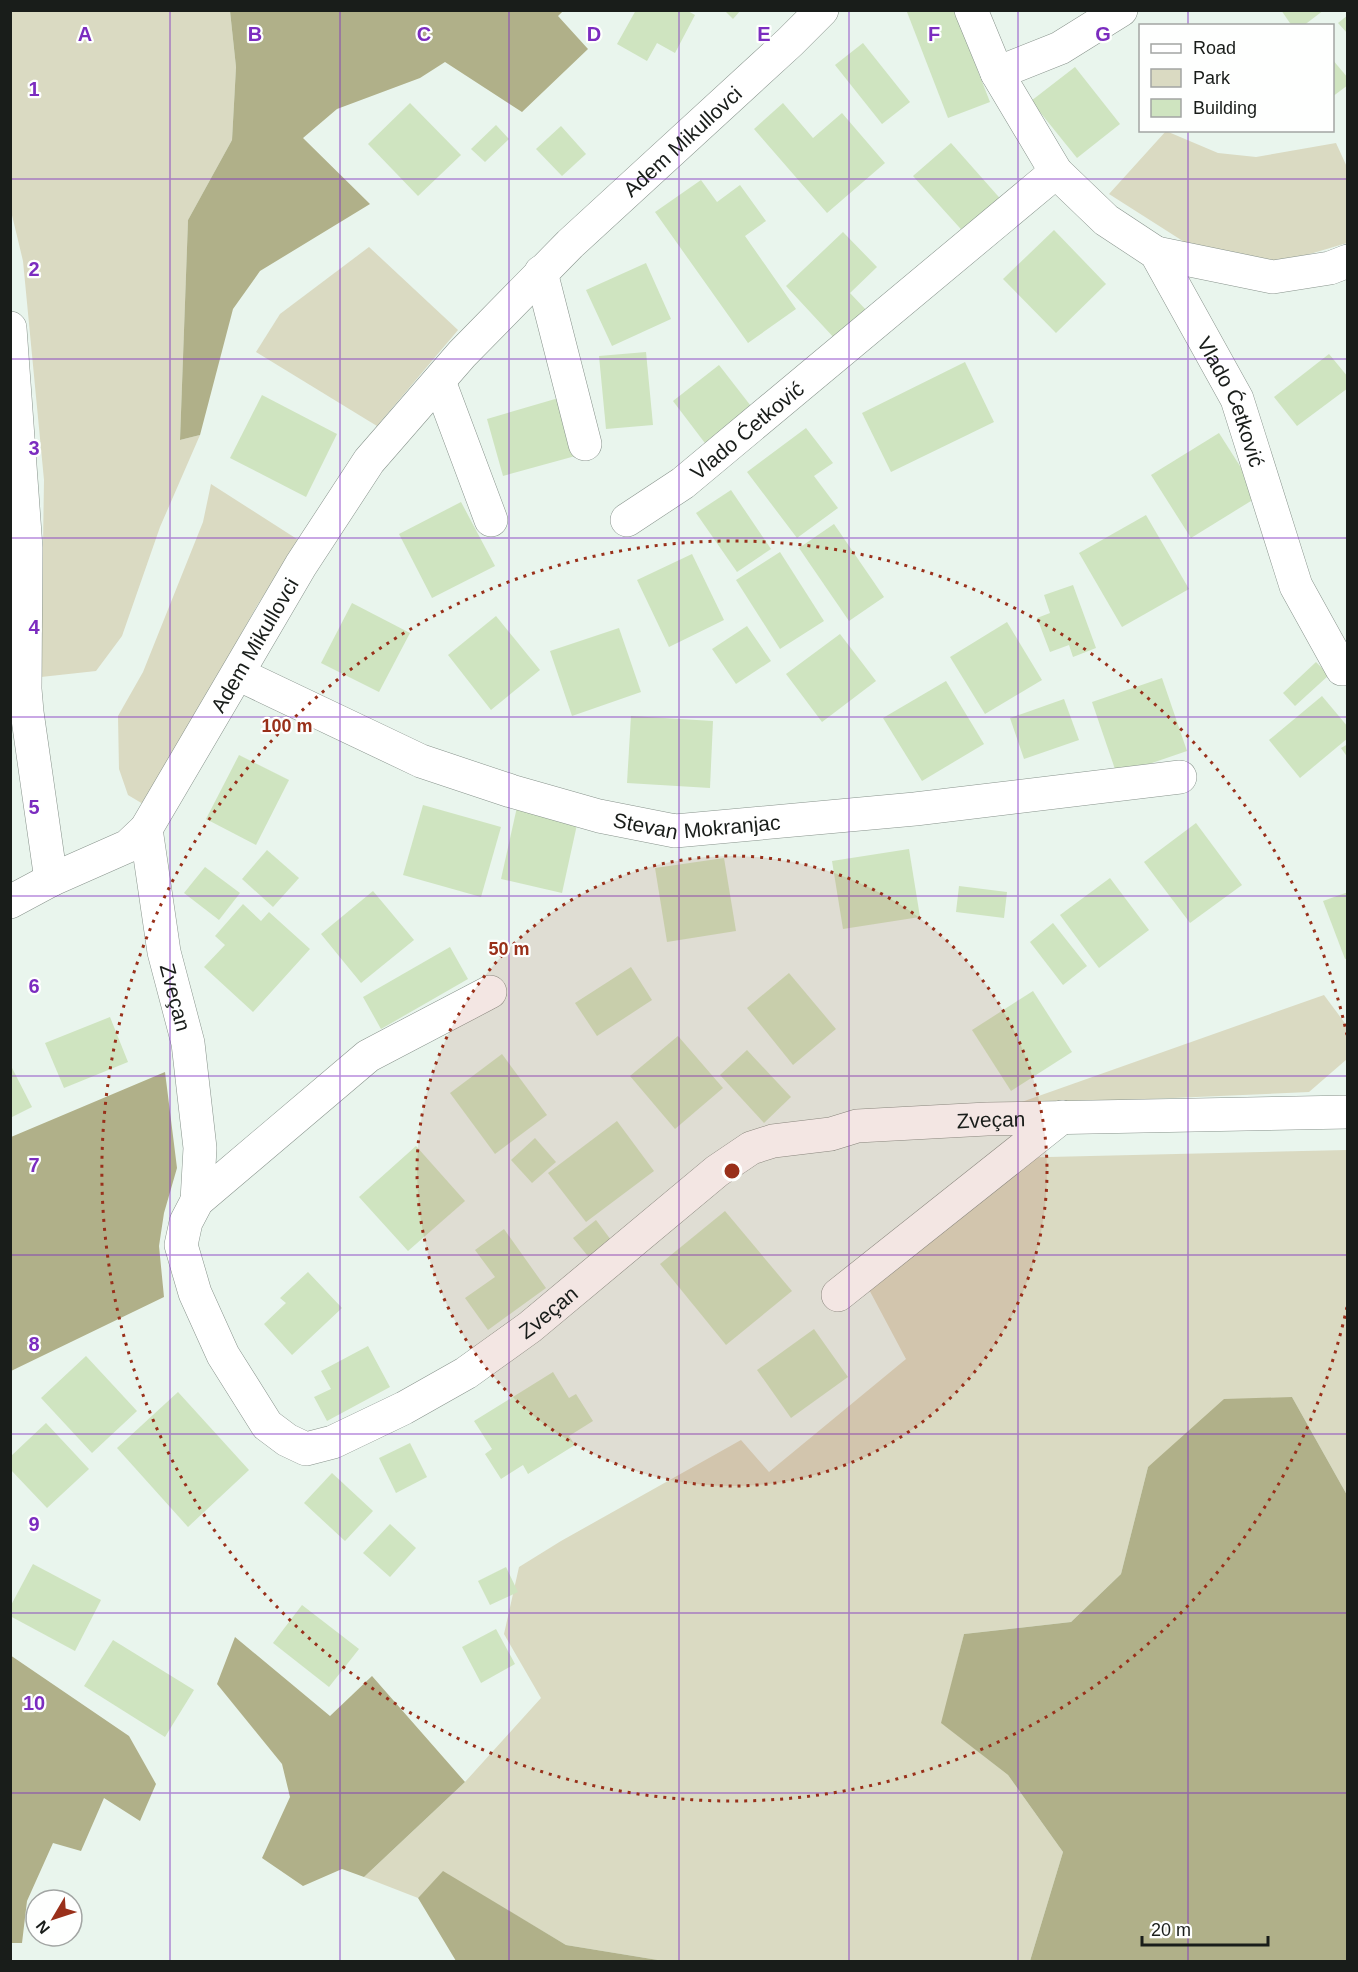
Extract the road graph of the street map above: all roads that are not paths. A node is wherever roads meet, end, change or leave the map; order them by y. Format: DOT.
graph roads {
  1 [pos="822,10"];
  2 [pos="971,10"];
  3 [pos="1121,10"];
  4 [pos="997,73"];
  5 [pos="1056,172"];
  6 [pos="1156,253"];
  7 [pos="1347,261"];
  8 [pos="542,272"];
  9 [pos="10,328"];
  10 [pos="439,381"];
  11 [pos="585,444"];
  12 [pos="491,520"];
  13 [pos="627,520"];
  14 [pos="1347,669"];
  15 [pos="238,674"];
  16 [pos="1180,777"];
  17 [pos="146,829"];
  18 [pos="51,879"];
  19 [pos="10,903"];
  20 [pos="490,992"];
  21 [pos="1347,1112"];
  22 [pos="1062,1117"];
  23 [pos="197,1201"];
  24 [pos="838,1295"];
  1 -- 8 [label="street, Adem Mikullovci"];
  2 -- 4 [label="street, Vlado Ćetković"];
  3 -- 4 [label="street"];
  4 -- 5 [label="street, Vlado Ćetković"];
  5 -- 6 [label="street, Vlado Ćetković"];
  5 -- 13 [label="street, Vlado Ćetković"];
  6 -- 7 [label="street"];
  6 -- 14 [label="street, Vlado Ćetković"];
  8 -- 10 [label="street, Adem Mikullovci"];
  8 -- 11 [label="street"];
  9 -- 18 [label="street"];
  10 -- 12 [label="street"];
  10 -- 15 [label="street, Adem Mikullovci"];
  15 -- 16 [label="street, Stevan Mokranjac"];
  15 -- 17 [label="street, Adem Mikullovci"];
  17 -- 18 [label="street, Adem Mikullovci"];
  17 -- 23 [label="street, Zveçan"];
  18 -- 19 [label="street, Adem Mikullovci"];
  20 -- 23 [label="street, Zveçan"];
  21 -- 22 [label="street, Zveçan"];
  22 -- 23 [label="street, Zveçan"];
  22 -- 24 [label="street, Zveçan"];
}
